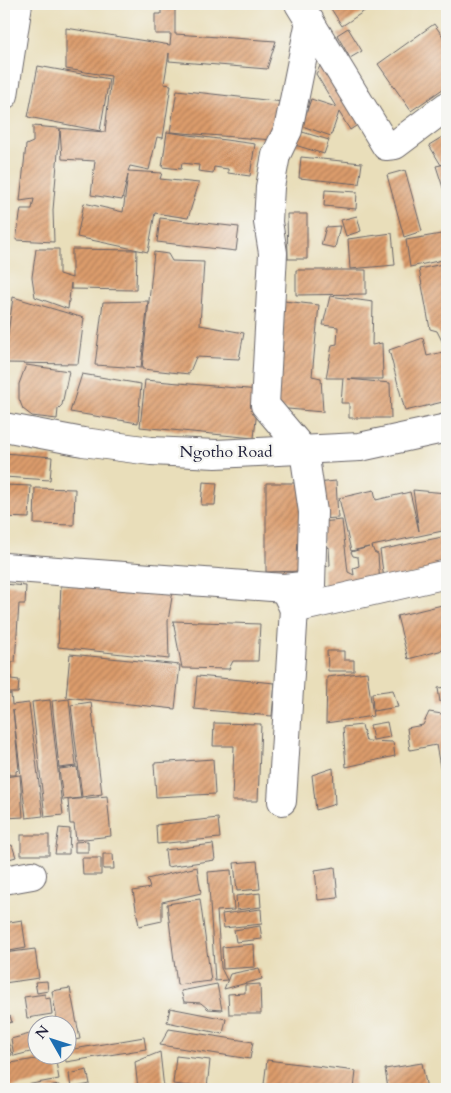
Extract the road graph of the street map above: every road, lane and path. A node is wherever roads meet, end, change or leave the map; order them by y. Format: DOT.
graph roads {
  1 [pos="18,4"];
  2 [pos="304,12"];
  3 [pos="4,95"];
  4 [pos="447,106"];
  5 [pos="4,427"];
  6 [pos="447,428"];
  7 [pos="304,451"];
  8 [pos="4,568"];
  9 [pos="447,574"];
  10 [pos="289,599"];
  11 [pos="282,801"];
  12 [pos="32,875"];
  13 [pos="4,880"];
  1 -- 3 [label="street"];
  2 -- 4 [label="street"];
  2 -- 7 [label="street"];
  5 -- 7 [label="street, Ngotho Road"];
  6 -- 7 [label="street, Ngotho Road"];
  7 -- 10 [label="street"];
  8 -- 10 [label="street"];
  9 -- 10 [label="street"];
  10 -- 11 [label="street"];
  12 -- 13 [label="street"];
}
